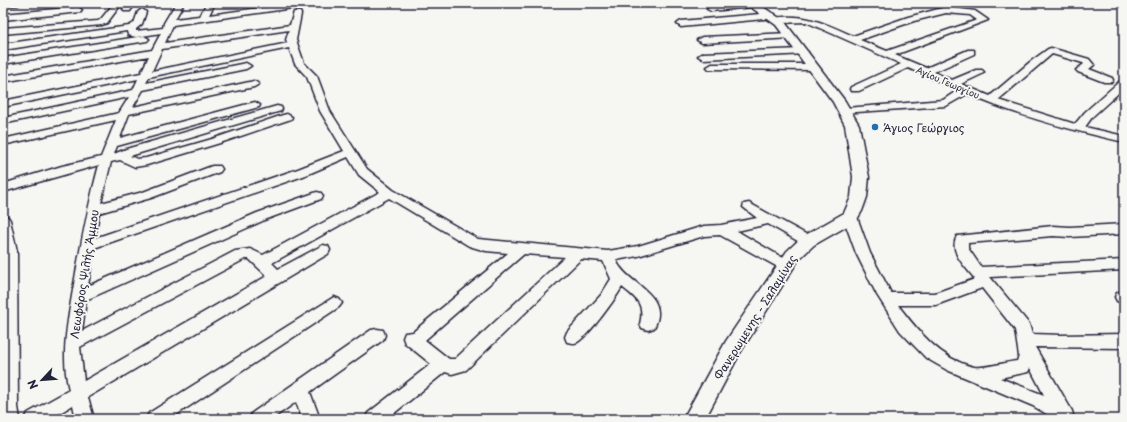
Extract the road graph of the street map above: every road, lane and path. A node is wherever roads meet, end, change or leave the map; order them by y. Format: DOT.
graph roads {
  1 [pos="18,3"];
  2 [pos="85,3"];
  3 [pos="118,3"];
  4 [pos="180,3"];
  5 [pos="211,3"];
  6 [pos="238,3"];
  7 [pos="314,3"];
  8 [pos="3,4"];
  9 [pos="752,4"];
  10 [pos="265,7"];
  11 [pos="144,8"];
  12 [pos="295,8"];
  13 [pos="711,9"];
  14 [pos="74,11"];
  15 [pos="232,15"];
  16 [pos="3,17"];
  17 [pos="202,19"];
  18 [pos="776,20"];
  19 [pos="703,22"];
  20 [pos="66,24"];
  21 [pos="681,24"];
  22 [pos="294,26"];
  23 [pos="131,28"];
  24 [pos="3,31"];
  25 [pos="790,36"];
  26 [pos="162,38"];
  27 [pos="851,40"];
  28 [pos="43,41"];
  29 [pos="292,45"];
  30 [pos="3,47"];
  31 [pos="802,50"];
  32 [pos="971,52"];
  33 [pos="721,54"];
  34 [pos="35,55"];
  35 [pos="886,55"];
  36 [pos="703,56"];
  37 [pos="3,61"];
  38 [pos="907,64"];
  39 [pos="246,66"];
  40 [pos="732,66"];
  41 [pos="712,67"];
  42 [pos="813,67"];
  43 [pos="926,72"];
  44 [pos="979,72"];
  45 [pos="26,75"];
  46 [pos="145,75"];
  47 [pos="3,79"];
  48 [pos="1108,80"];
  49 [pos="1124,83"];
  50 [pos="254,84"];
  51 [pos="951,84"];
  52 [pos="855,89"];
  53 [pos="138,90"];
  54 [pos="965,90"];
  55 [pos="991,101"];
  56 [pos="3,104"];
  57 [pos="255,105"];
  58 [pos="277,109"];
  59 [pos="846,112"];
  60 [pos="124,113"];
  61 [pos="287,117"];
  62 [pos="3,121"];
  63 [pos="1124,128"];
  64 [pos="1077,129"];
  65 [pos="1120,138"];
  66 [pos="3,142"];
  67 [pos="112,144"];
  68 [pos="351,152"];
  69 [pos="121,156"];
  70 [pos="106,160"];
  71 [pos="216,169"];
  72 [pos="3,188"];
  73 [pos="389,193"];
  74 [pos="317,196"];
  75 [pos="749,207"];
  76 [pos="93,210"];
  77 [pos="850,217"];
  78 [pos="771,219"];
  79 [pos="3,220"];
  80 [pos="1124,229"];
  81 [pos="721,230"];
  82 [pos="808,241"];
  83 [pos="86,246"];
  84 [pos="323,250"];
  85 [pos="520,250"];
  86 [pos="577,254"];
  87 [pos="608,256"];
  88 [pos="262,262"];
  89 [pos="1124,265"];
  90 [pos="785,266"];
  91 [pos="616,272"];
  92 [pos="982,276"];
  93 [pos="277,277"];
  94 [pos="80,296"];
  95 [pos="888,299"];
  96 [pos="334,303"];
  97 [pos="648,324"];
  98 [pos="377,335"];
  99 [pos="573,337"];
  100 [pos="1124,341"];
  101 [pos="1026,343"];
  102 [pos="72,344"];
  103 [pos="444,364"];
  104 [pos="975,374"];
  105 [pos="300,389"];
  106 [pos="78,392"];
  107 [pos="1066,418"];
  108 [pos="11,419"];
  109 [pos="34,419"];
  110 [pos="85,419"];
  111 [pos="154,419"];
  112 [pos="258,419"];
  113 [pos="311,419"];
  114 [pos="374,419"];
  115 [pos="694,419"];
  1 -- 8 [label="street"];
  2 -- 14 [label="street"];
  3 -- 20 [label="street"];
  4 -- 26 [label="street, Λεωφόρος Ψιλής Άμμου"];
  5 -- 17 [label="street"];
  6 -- 15 [label="street"];
  7 -- 12 [label="street"];
  9 -- 13 [label="street"];
  9 -- 18 [label="main road"];
  10 -- 12 [label="street"];
  10 -- 15 [label="street"];
  11 -- 23 [label="street"];
  12 -- 22 [label="street"];
  14 -- 16 [label="street"];
  14 -- 20 [label="street"];
  15 -- 17 [label="street"];
  17 -- 26 [label="street"];
  18 -- 19 [label="street, Αγίου Γεωργίου"];
  18 -- 25 [label="main road"];
  18 -- 27 [label="street, Αγίου Γεωργίου"];
  18 -- 31 [label="main road"];
  19 -- 21 [label="street, Αγίου Γεωργίου"];
  19 -- 25 [label="street"];
  20 -- 24 [label="street"];
  20 -- 28 [label="street"];
  22 -- 26 [label="street"];
  22 -- 29 [label="street"];
  23 -- 26 [label="street"];
  23 -- 28 [label="street"];
  25 -- 31 [label="main road"];
  26 -- 34 [label="street"];
  26 -- 45 [label="street"];
  26 -- 46 [label="street, Λεωφόρος Ψιλής Άμμου"];
  27 -- 35 [label="street, Αγίου Γεωργίου"];
  27 -- 35 [label="street"];
  28 -- 30 [label="street"];
  29 -- 46 [label="street"];
  29 -- 68 [label="street"];
  31 -- 33 [label="street"];
  31 -- 42 [label="main road"];
  32 -- 43 [label="street"];
  33 -- 36 [label="street"];
  33 -- 40 [label="street"];
  34 -- 37 [label="street"];
  34 -- 45 [label="street"];
  35 -- 38 [label="street, Αγίου Γεωργίου"];
  38 -- 43 [label="street, Αγίου Γεωργίου"];
  38 -- 52 [label="street"];
  39 -- 53 [label="street"];
  40 -- 41 [label="street"];
  40 -- 42 [label="street"];
  42 -- 59 [label="main road"];
  43 -- 51 [label="street, Αγίου Γεωργίου"];
  44 -- 51 [label="street"];
  45 -- 47 [label="street"];
  46 -- 53 [label="street, Λεωφόρος Ψιλής Άμμου"];
  46 -- 56 [label="street"];
  48 -- 55 [label="street"];
  49 -- 64 [label="street"];
  50 -- 60 [label="street"];
  51 -- 54 [label="street, Αγίου Γεωργίου"];
  53 -- 60 [label="street, Λεωφόρος Ψιλής Άμμου"];
  53 -- 62 [label="street"];
  54 -- 55 [label="street, Αγίου Γεωργίου"];
  54 -- 59 [label="street"];
  55 -- 64 [label="street, Αγίου Γεωργίου"];
  57 -- 67 [label="street"];
  58 -- 69 [label="street"];
  59 -- 77 [label="main road"];
  60 -- 66 [label="street"];
  60 -- 67 [label="street, Λεωφόρος Ψιλής Άμμου"];
  61 -- 69 [label="street"];
  63 -- 65 [label="street"];
  64 -- 65 [label="street, Αγίου Γεωργίου"];
  67 -- 70 [label="street, Λεωφόρος Ψιλής Άμμου"];
  68 -- 73 [label="street"];
  68 -- 83 [label="street"];
  69 -- 70 [label="street"];
  70 -- 72 [label="street"];
  70 -- 76 [label="street, Λεωφόρος Ψιλής Άμμου"];
  71 -- 76 [label="street"];
  73 -- 85 [label="street"];
  73 -- 88 [label="street"];
  74 -- 94 [label="street"];
  75 -- 78 [label="street"];
  76 -- 83 [label="street, Λεωφόρος Ψιλής Άμμου"];
  77 -- 82 [label="main road, Φανερωμενης - Σαλαμίνας"];
  77 -- 95 [label="street"];
  78 -- 81 [label="street"];
  78 -- 82 [label="street"];
  79 -- 108 [label="street"];
  80 -- 92 [label="street"];
  81 -- 87 [label="street"];
  81 -- 90 [label="street"];
  82 -- 90 [label="main road, Φανερωμενης - Σαλαμίνας"];
  83 -- 94 [label="street, Λεωφόρος Ψιλής Άμμου"];
  84 -- 93 [label="street"];
  85 -- 86 [label="street"];
  85 -- 103 [label="street"];
  86 -- 87 [label="street"];
  86 -- 103 [label="street"];
  87 -- 91 [label="street"];
  88 -- 93 [label="street"];
  88 -- 102 [label="street"];
  89 -- 92 [label="street"];
  90 -- 115 [label="main road, Φανερωμενης - Σαλαμίνας"];
  91 -- 97 [label="street"];
  91 -- 99 [label="street"];
  92 -- 95 [label="street"];
  92 -- 101 [label="street"];
  93 -- 106 [label="street"];
  94 -- 102 [label="street, Λεωφόρος Ψιλής Άμμου"];
  95 -- 104 [label="street"];
  96 -- 111 [label="street"];
  98 -- 105 [label="street"];
  100 -- 101 [label="street"];
  101 -- 104 [label="street"];
  101 -- 107 [label="street"];
  102 -- 106 [label="street, Λεωφόρος Ψιλής Άμμου"];
  103 -- 114 [label="street"];
  104 -- 107 [label="street"];
  105 -- 112 [label="street"];
  105 -- 113 [label="street"];
  106 -- 109 [label="street"];
  106 -- 110 [label="street, Λεωφόρος Ψιλής Άμμου"];
}
